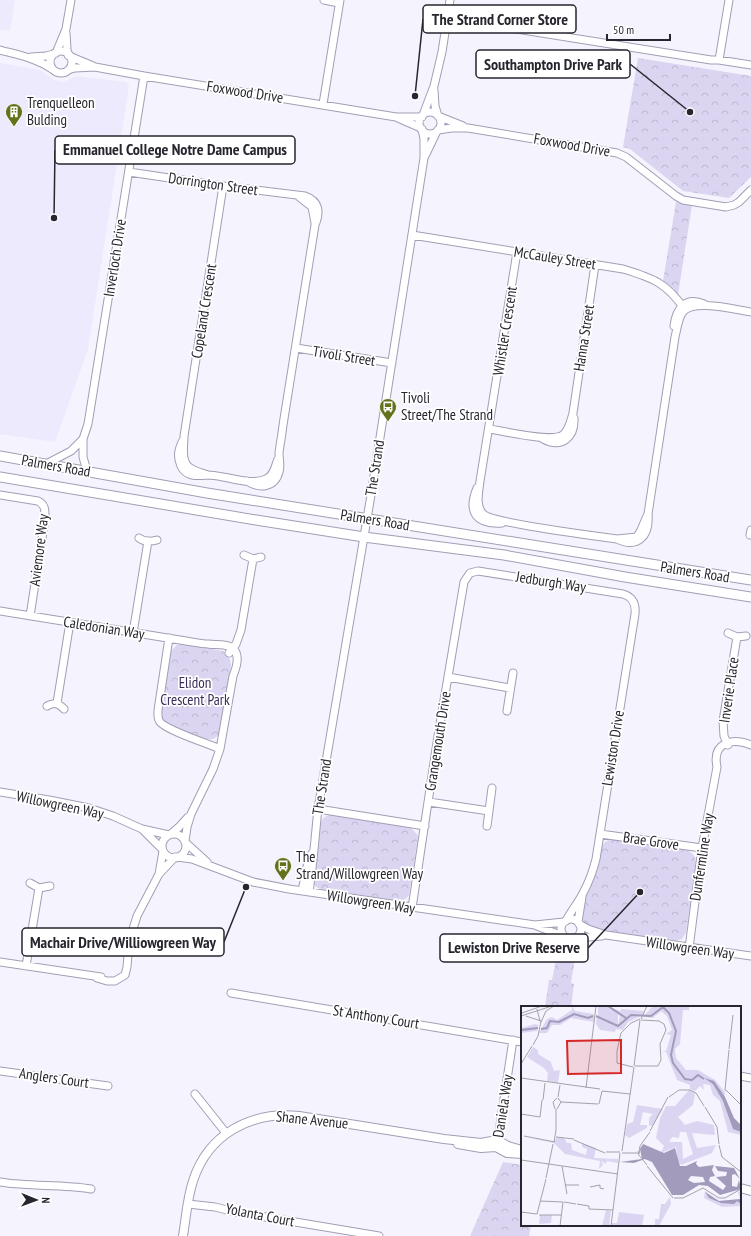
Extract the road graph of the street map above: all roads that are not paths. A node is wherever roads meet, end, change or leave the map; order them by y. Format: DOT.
graph roads {
  1 [pos="71,0"];
  2 [pos="324,0"];
  3 [pos="450,0"];
  4 [pos="729,0"];
  5 [pos="340,1"];
  6 [pos="447,18"];
  7 [pos="66,29"];
  8 [pos="0,50"];
  9 [pos="55,54"];
  10 [pos="69,55"];
  11 [pos="27,57"];
  12 [pos="719,60"];
  13 [pos="751,65"];
  14 [pos="96,67"];
  15 [pos="53,69"];
  16 [pos="68,70"];
  17 [pos="144,76"];
  18 [pos="434,86"];
  19 [pos="323,104"];
  20 [pos="422,116"];
  21 [pos="438,116"];
  22 [pos="396,117"];
  23 [pos="468,128"];
  24 [pos="422,129"];
  25 [pos="438,130"];
  26 [pos="424,158"];
  27 [pos="129,172"];
  28 [pos="223,186"];
  29 [pos="751,190"];
  30 [pos="314,206"];
  31 [pos="412,235"];
  32 [pos="517,252"];
  33 [pos="595,265"];
  34 [pos="684,308"];
  35 [pos="751,312"];
  36 [pos="296,348"];
  37 [pos="392,363"];
  38 [pos="489,428"];
  39 [pos="82,439"];
  40 [pos="0,456"];
  41 [pos="46,464"];
  42 [pos="87,471"];
  43 [pos="0,477"];
  44 [pos="0,494"];
  45 [pos="366,519"];
  46 [pos="364,537"];
  47 [pos="139,538"];
  48 [pos="157,540"];
  49 [pos="148,541"];
  50 [pos="244,555"];
  51 [pos="261,557"];
  52 [pos="253,559"];
  53 [pos="468,575"];
  54 [pos="751,580"];
  55 [pos="751,597"];
  56 [pos="633,600"];
  57 [pos="0,611"];
  58 [pos="30,616"];
  59 [pos="70,622"];
  60 [pos="133,633"];
  61 [pos="728,633"];
  62 [pos="746,636"];
  63 [pos="737,637"];
  64 [pos="169,638"];
  65 [pos="231,651"];
  66 [pos="513,673"];
  67 [pos="448,677"];
  68 [pos="510,688"];
  69 [pos="57,703"];
  70 [pos="47,706"];
  71 [pos="64,709"];
  72 [pos="507,711"];
  73 [pos="727,744"];
  74 [pos="751,745"];
  75 [pos="220,749"];
  76 [pos="492,788"];
  77 [pos="0,792"];
  78 [pos="429,802"];
  79 [pos="318,809"];
  80 [pos="489,811"];
  81 [pos="191,814"];
  82 [pos="425,826"];
  83 [pos="487,826"];
  84 [pos="142,829"];
  85 [pos="170,834"];
  86 [pos="600,834"];
  87 [pos="185,842"];
  88 [pos="702,848"];
  89 [pos="163,850"];
  90 [pos="176,857"];
  91 [pos="210,865"];
  92 [pos="159,874"];
  93 [pos="30,883"];
  94 [pos="50,886"];
  95 [pos="39,888"];
  96 [pos="306,892"];
  97 [pos="582,895"];
  98 [pos="412,908"];
  99 [pos="565,921"];
  100 [pos="578,923"];
  101 [pos="535,925"];
  102 [pos="606,936"];
  103 [pos="565,937"];
  104 [pos="574,938"];
  105 [pos="688,948"];
  106 [pos="751,956"];
  107 [pos="0,962"];
  108 [pos="26,966"];
  109 [pos="231,993"];
  110 [pos="513,1040"];
  111 [pos="521,1042"];
  112 [pos="0,1071"];
  113 [pos="741,1076"];
  114 [pos="751,1078"];
  115 [pos="108,1086"];
  116 [pos="195,1094"];
  117 [pos="226,1133"];
  118 [pos="497,1144"];
  119 [pos="521,1150"];
  120 [pos="521,1154"];
  121 [pos="0,1182"];
  122 [pos="741,1188"];
  123 [pos="91,1189"];
  124 [pos="751,1190"];
  125 [pos="188,1204"];
  126 [pos="183,1236"];
  127 [pos="378,1236"];
  1 -- 7 [label="street"];
  2 -- 5 [label="street"];
  3 -- 6 [label="street"];
  4 -- 12 [label="street"];
  5 -- 19 [label="street"];
  6 -- 12 [label="street"];
  6 -- 18 [label="street"];
  7 -- 9 [label="street"];
  7 -- 10 [label="street"];
  8 -- 11 [label="street, Foxwood Drive"];
  9 -- 10 [label="street, Foxwood Drive"];
  9 -- 11 [label="street, Foxwood Drive"];
  9 -- 15 [label="street"];
  10 -- 14 [label="street, Foxwood Drive"];
  10 -- 16 [label="street"];
  11 -- 15 [label="street, Foxwood Drive"];
  12 -- 13 [label="street"];
  14 -- 16 [label="street, Foxwood Drive"];
  14 -- 17 [label="street, Foxwood Drive"];
  15 -- 16 [label="street, Foxwood Drive"];
  17 -- 19 [label="street, Foxwood Drive"];
  17 -- 27 [label="street, Inverloch Drive"];
  18 -- 20 [label="street"];
  18 -- 21 [label="street"];
  19 -- 22 [label="street, Foxwood Drive"];
  20 -- 21 [label="street"];
  20 -- 22 [label="street, Foxwood Drive"];
  20 -- 24 [label="street"];
  21 -- 23 [label="street, Foxwood Drive"];
  21 -- 25 [label="street"];
  22 -- 24 [label="street, Foxwood Drive"];
  23 -- 25 [label="street, Foxwood Drive"];
  23 -- 29 [label="street, Foxwood Drive"];
  24 -- 25 [label="street"];
  24 -- 26 [label="street, The Strand"];
  25 -- 26 [label="street, The Strand"];
  26 -- 31 [label="street, The Strand"];
  27 -- 28 [label="street, Dorrington Street"];
  27 -- 39 [label="street, Inverloch Drive"];
  28 -- 30 [label="street, Dorrington Street"];
  28 -- 36 [label="street, Copeland Crescent"];
  30 -- 36 [label="street, Copeland Crescent"];
  31 -- 32 [label="street, McCauley Street"];
  31 -- 37 [label="street, The Strand"];
  32 -- 33 [label="street, McCauley Street"];
  32 -- 38 [label="street, Whistler Crescent"];
  33 -- 34 [label="street, McCauley Street"];
  33 -- 38 [label="street, Hanna Street"];
  34 -- 35 [label="street"];
  34 -- 38 [label="street, Whistler Crescent"];
  36 -- 37 [label="street, Tivoli Street"];
  37 -- 45 [label="street, The Strand"];
  39 -- 41 [label="street, Inverloch Drive"];
  39 -- 42 [label="street, Inverloch Drive"];
  40 -- 41 [label="main road, Palmers Road"];
  41 -- 42 [label="main road, Palmers Road"];
  42 -- 45 [label="main road, Palmers Road"];
  43 -- 46 [label="main road, Palmers Road"];
  44 -- 58 [label="street, Aviemore Way"];
  45 -- 46 [label="street, The Strand"];
  45 -- 54 [label="main road, Palmers Road"];
  46 -- 55 [label="main road, Palmers Road"];
  46 -- 79 [label="street, The Strand"];
  47 -- 49 [label="street"];
  48 -- 49 [label="street"];
  49 -- 60 [label="street"];
  50 -- 52 [label="street"];
  51 -- 52 [label="street"];
  52 -- 65 [label="street"];
  53 -- 56 [label="street, Jedburgh Way"];
  53 -- 67 [label="street, Grangemouth Drive"];
  56 -- 86 [label="street, Lewiston Drive"];
  57 -- 58 [label="street, Caledonian Way"];
  58 -- 59 [label="street, Caledonian Way"];
  59 -- 60 [label="street, Caledonian Way"];
  59 -- 69 [label="street"];
  60 -- 64 [label="street, Caledonian Way"];
  61 -- 63 [label="street, Inverie Place"];
  62 -- 63 [label="street, Inverie Place"];
  63 -- 73 [label="street, Inverie Place"];
  64 -- 65 [label="street, Caledonian Way"];
  64 -- 75 [label="street"];
  65 -- 75 [label="street"];
  66 -- 68 [label="street"];
  67 -- 68 [label="street"];
  67 -- 78 [label="street, Grangemouth Drive"];
  68 -- 72 [label="street"];
  69 -- 70 [label="street"];
  69 -- 71 [label="street"];
  73 -- 74 [label="street"];
  73 -- 88 [label="street, Dunfermline Way"];
  75 -- 81 [label="street"];
  76 -- 80 [label="street"];
  77 -- 84 [label="street, Willowgreen Way"];
  78 -- 80 [label="street"];
  78 -- 82 [label="street, Grangemouth Drive"];
  79 -- 82 [label="street"];
  79 -- 96 [label="street, The Strand"];
  80 -- 83 [label="street"];
  81 -- 85 [label="street"];
  81 -- 87 [label="street"];
  82 -- 98 [label="street, Grangemouth Drive"];
  84 -- 85 [label="street, Willowgreen Way"];
  84 -- 89 [label="street, Willowgreen Way"];
  85 -- 87 [label="street"];
  85 -- 89 [label="street"];
  86 -- 88 [label="street, Brae Grove"];
  86 -- 97 [label="street, Lewiston Drive"];
  87 -- 90 [label="street"];
  87 -- 91 [label="street, Willowgreen Way"];
  88 -- 105 [label="street, Dunfermline Way"];
  89 -- 90 [label="street"];
  89 -- 92 [label="street"];
  90 -- 91 [label="street, Willowgreen Way"];
  90 -- 92 [label="street"];
  91 -- 96 [label="street, Willowgreen Way"];
  92 -- 108 [label="street"];
  93 -- 95 [label="street"];
  94 -- 95 [label="street"];
  95 -- 108 [label="street"];
  96 -- 98 [label="street, Willowgreen Way"];
  97 -- 99 [label="street, Lewiston Drive"];
  97 -- 100 [label="street, Lewiston Drive"];
  98 -- 101 [label="street, Willowgreen Way"];
  99 -- 100 [label="street"];
  99 -- 101 [label="street, Willowgreen Way"];
  99 -- 103 [label="street"];
  100 -- 102 [label="street, Willowgreen Way"];
  100 -- 104 [label="street"];
  101 -- 103 [label="street, Willowgreen Way"];
  102 -- 104 [label="street, Willowgreen Way"];
  102 -- 105 [label="street, Willowgreen Way"];
  103 -- 104 [label="street"];
  105 -- 106 [label="street, Willowgreen Way"];
  107 -- 108 [label="street"];
  109 -- 110 [label="street, St Anthony Court"];
  110 -- 111 [label="street, St Anthony Court"];
  110 -- 118 [label="street, Daniela Way"];
  112 -- 115 [label="street, Anglers Court"];
  113 -- 114 [label="street"];
  116 -- 117 [label="street"];
  117 -- 118 [label="street, Shane Avenue"];
  117 -- 125 [label="street, Shane Avenue"];
  118 -- 119 [label="street, Shane Avenue"];
  118 -- 120 [label="street, Shane Avenue"];
  121 -- 123 [label="street"];
  122 -- 124 [label="street"];
  125 -- 126 [label="street, Shane Avenue"];
  125 -- 127 [label="street, Yolanta Court"];
}
